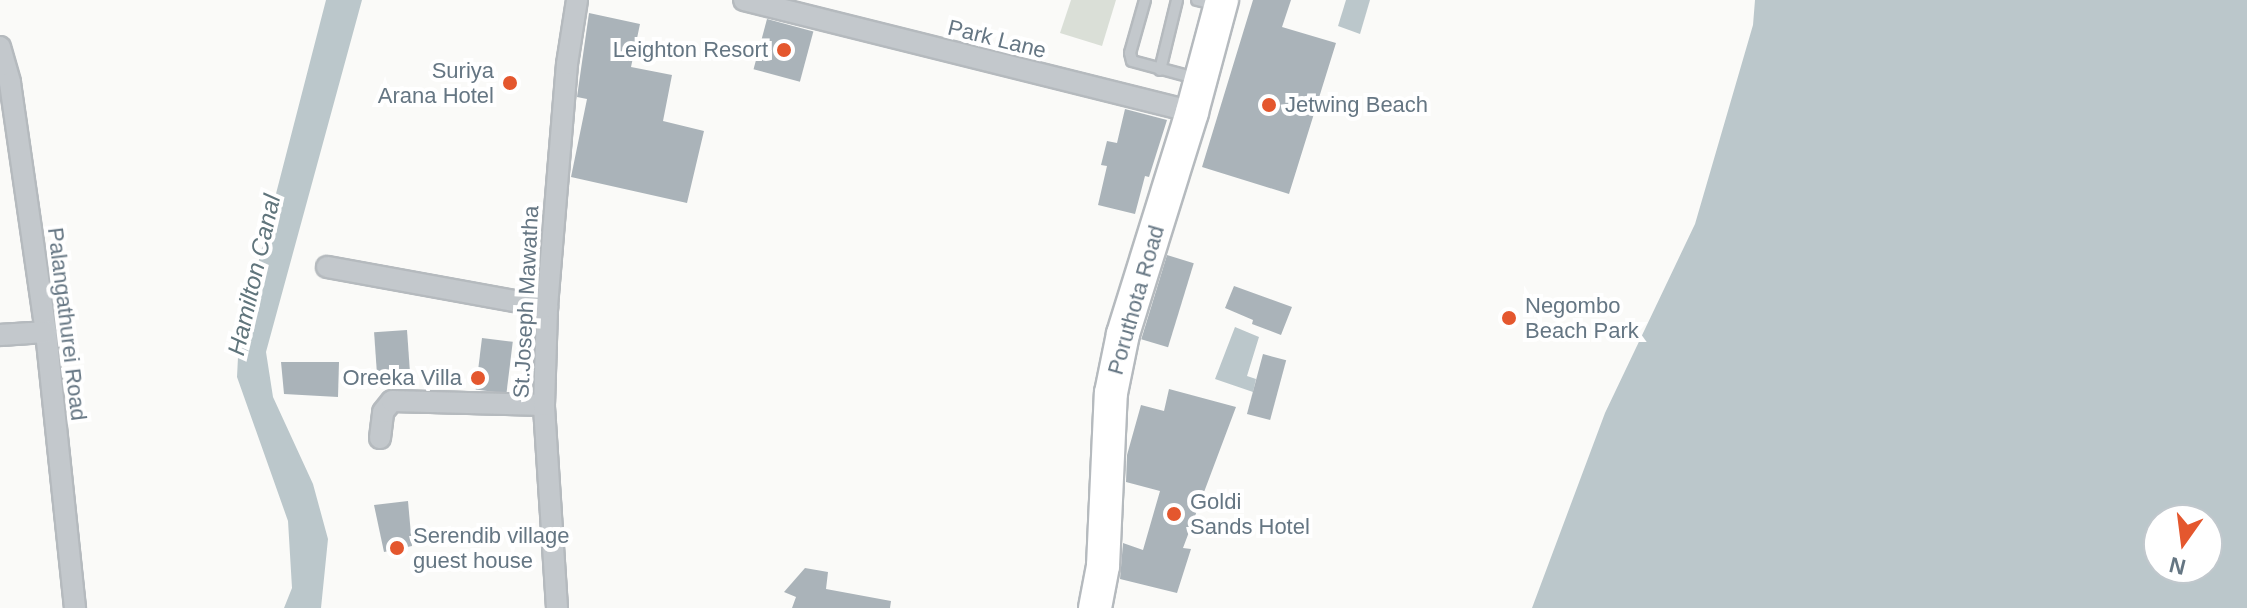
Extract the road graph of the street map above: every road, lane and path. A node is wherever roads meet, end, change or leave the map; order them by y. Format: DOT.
graph roads {
  1 [pos="577,0"];
  2 [pos="1145,0"];
  3 [pos="1177,0"];
  4 [pos="752,1"];
  5 [pos="1213,2"];
  6 [pos="0,47"];
  7 [pos="1160,70"];
  8 [pos="1201,79"];
  9 [pos="5,83"];
  10 [pos="1192,112"];
  11 [pos="327,267"];
  12 [pos="547,307"];
  13 [pos="46,332"];
  14 [pos="0,335"];
  15 [pos="544,405"];
  16 [pos="380,438"];
  17 [pos="75,608"];
  18 [pos="557,608"];
  19 [pos="1095,608"];
  1 -- 12 [label="street, St.Joseph Mawatha"];
  2 -- 7 [label="lane"];
  3 -- 7 [label="lane"];
  4 -- 10 [label="street, Park Lane"];
  5 -- 8 [label="main road, Poruthota Road"];
  6 -- 9 [label="street, Palangathurei Road"];
  7 -- 8 [label="lane"];
  8 -- 10 [label="main road, Poruthota Road"];
  9 -- 13 [label="street, Palangathurei Road"];
  10 -- 19 [label="main road, Poruthota Road"];
  11 -- 12 [label="street"];
  12 -- 15 [label="street, St.Joseph Mawatha"];
  13 -- 14 [label="street"];
  13 -- 17 [label="street, Palangathurei Road"];
  15 -- 16 [label="street"];
  15 -- 18 [label="street, St.Joseph Mawatha"];
}
